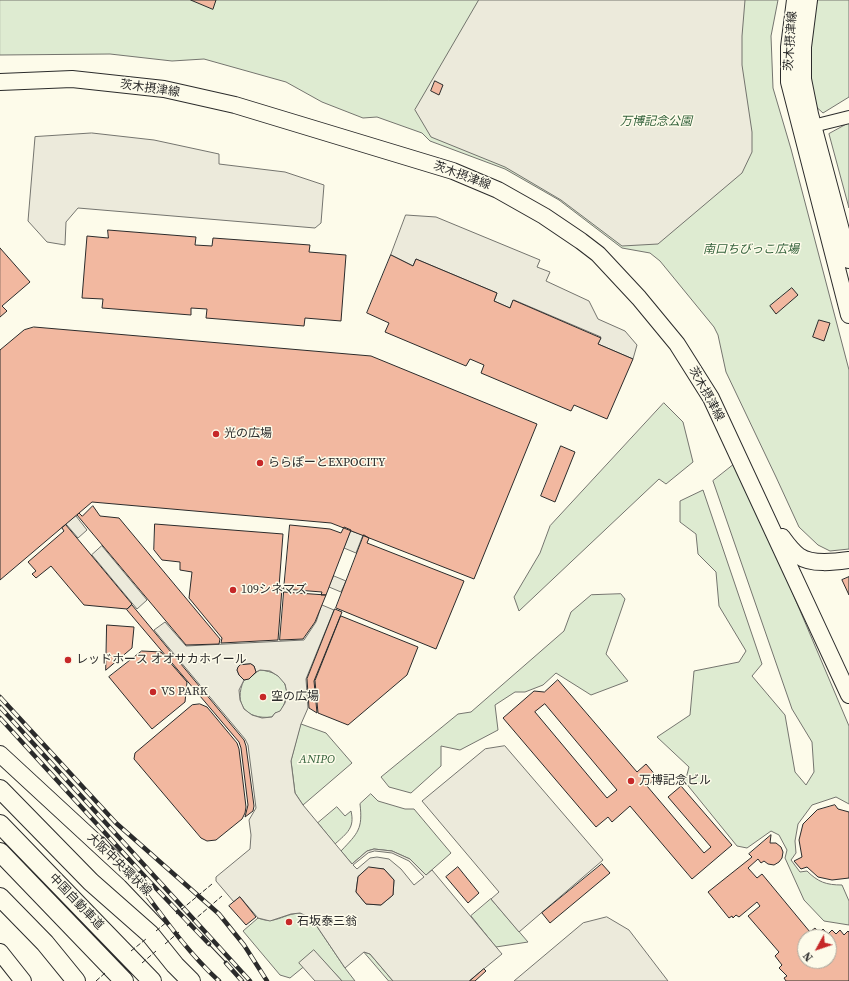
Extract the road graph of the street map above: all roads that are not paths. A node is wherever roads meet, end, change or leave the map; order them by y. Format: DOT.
graph roads {
  1 [pos="795,0"];
  2 [pos="809,0"];
  3 [pos="0,82"];
  4 [pos="849,117"];
  5 [pos="807,127"];
  6 [pos="849,260"];
  7 [pos="849,314"];
  8 [pos="768,519"];
  9 [pos="849,560"];
  10 [pos="849,695"];
  11 [pos="0,754"];
  12 [pos="0,789"];
  13 [pos="0,818"];
  14 [pos="0,824"];
  15 [pos="21,845"];
  16 [pos="0,852"];
  17 [pos="0,868"];
  18 [pos="0,897"];
  19 [pos="0,913"];
  20 [pos="0,952"];
  21 [pos="23,981"];
  22 [pos="68,981"];
  23 [pos="76,981"];
  24 [pos="123,981"];
  25 [pos="152,981"];
  26 [pos="191,981"];
  27 [pos="232,981"];
  1 -- 5 [label="main road, 茨木摂津線"];
  2 -- 5 [label="main road, 茨木摂津線"];
  3 -- 8 [label="main road, 茨木摂津線"];
  4 -- 5 [label="street"];
  5 -- 6 [label="main road, 茨木摂津線"];
  5 -- 7 [label="main road, 茨木摂津線"];
  8 -- 9 [label="main road, 茨木摂津線"];
  8 -- 10 [label="main road, 茨木摂津線"];
  11 -- 27 [label="main road, 大阪中央環状線"];
  12 -- 26 [label="highway"];
  13 -- 15 [label="highway"];
  14 -- 15 [label="highway, 中国自動車道"];
  15 -- 25 [label="highway, 中国自動車道"];
  16 -- 24 [label="highway, 中国自動車道"];
  17 -- 24 [label="highway"];
  18 -- 23 [label="highway"];
  19 -- 22 [label="highway"];
  20 -- 21 [label="main road"];
}
